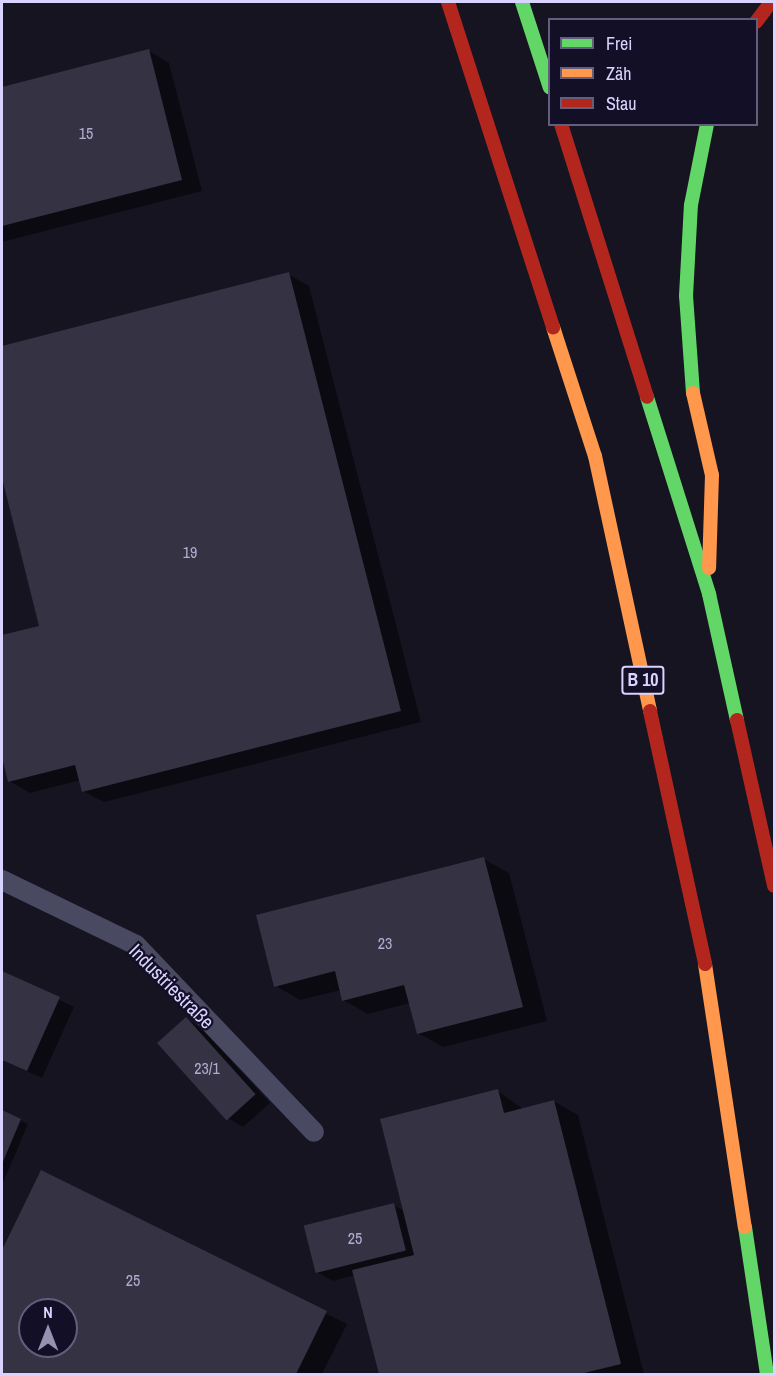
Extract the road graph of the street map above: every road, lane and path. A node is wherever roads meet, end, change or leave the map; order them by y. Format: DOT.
graph roads {
  1 [pos="448,2"];
  2 [pos="522,2"];
  3 [pos="771,2"];
  4 [pos="758,19"];
  5 [pos="548,85"];
  6 [pos="562,126"];
  7 [pos="707,126"];
  8 [pos="709,594"];
  9 [pos="2,879"];
  10 [pos="774,885"];
  11 [pos="314,1132"];
  12 [pos="767,1374"];
  1 -- 12 [label="highway, B 10"];
  2 -- 5 [label="highway"];
  3 -- 4 [label="highway"];
  6 -- 8 [label="highway"];
  7 -- 8 [label="highway"];
  8 -- 10 [label="highway"];
  9 -- 11 [label="lane, Industriestraße"];
}
